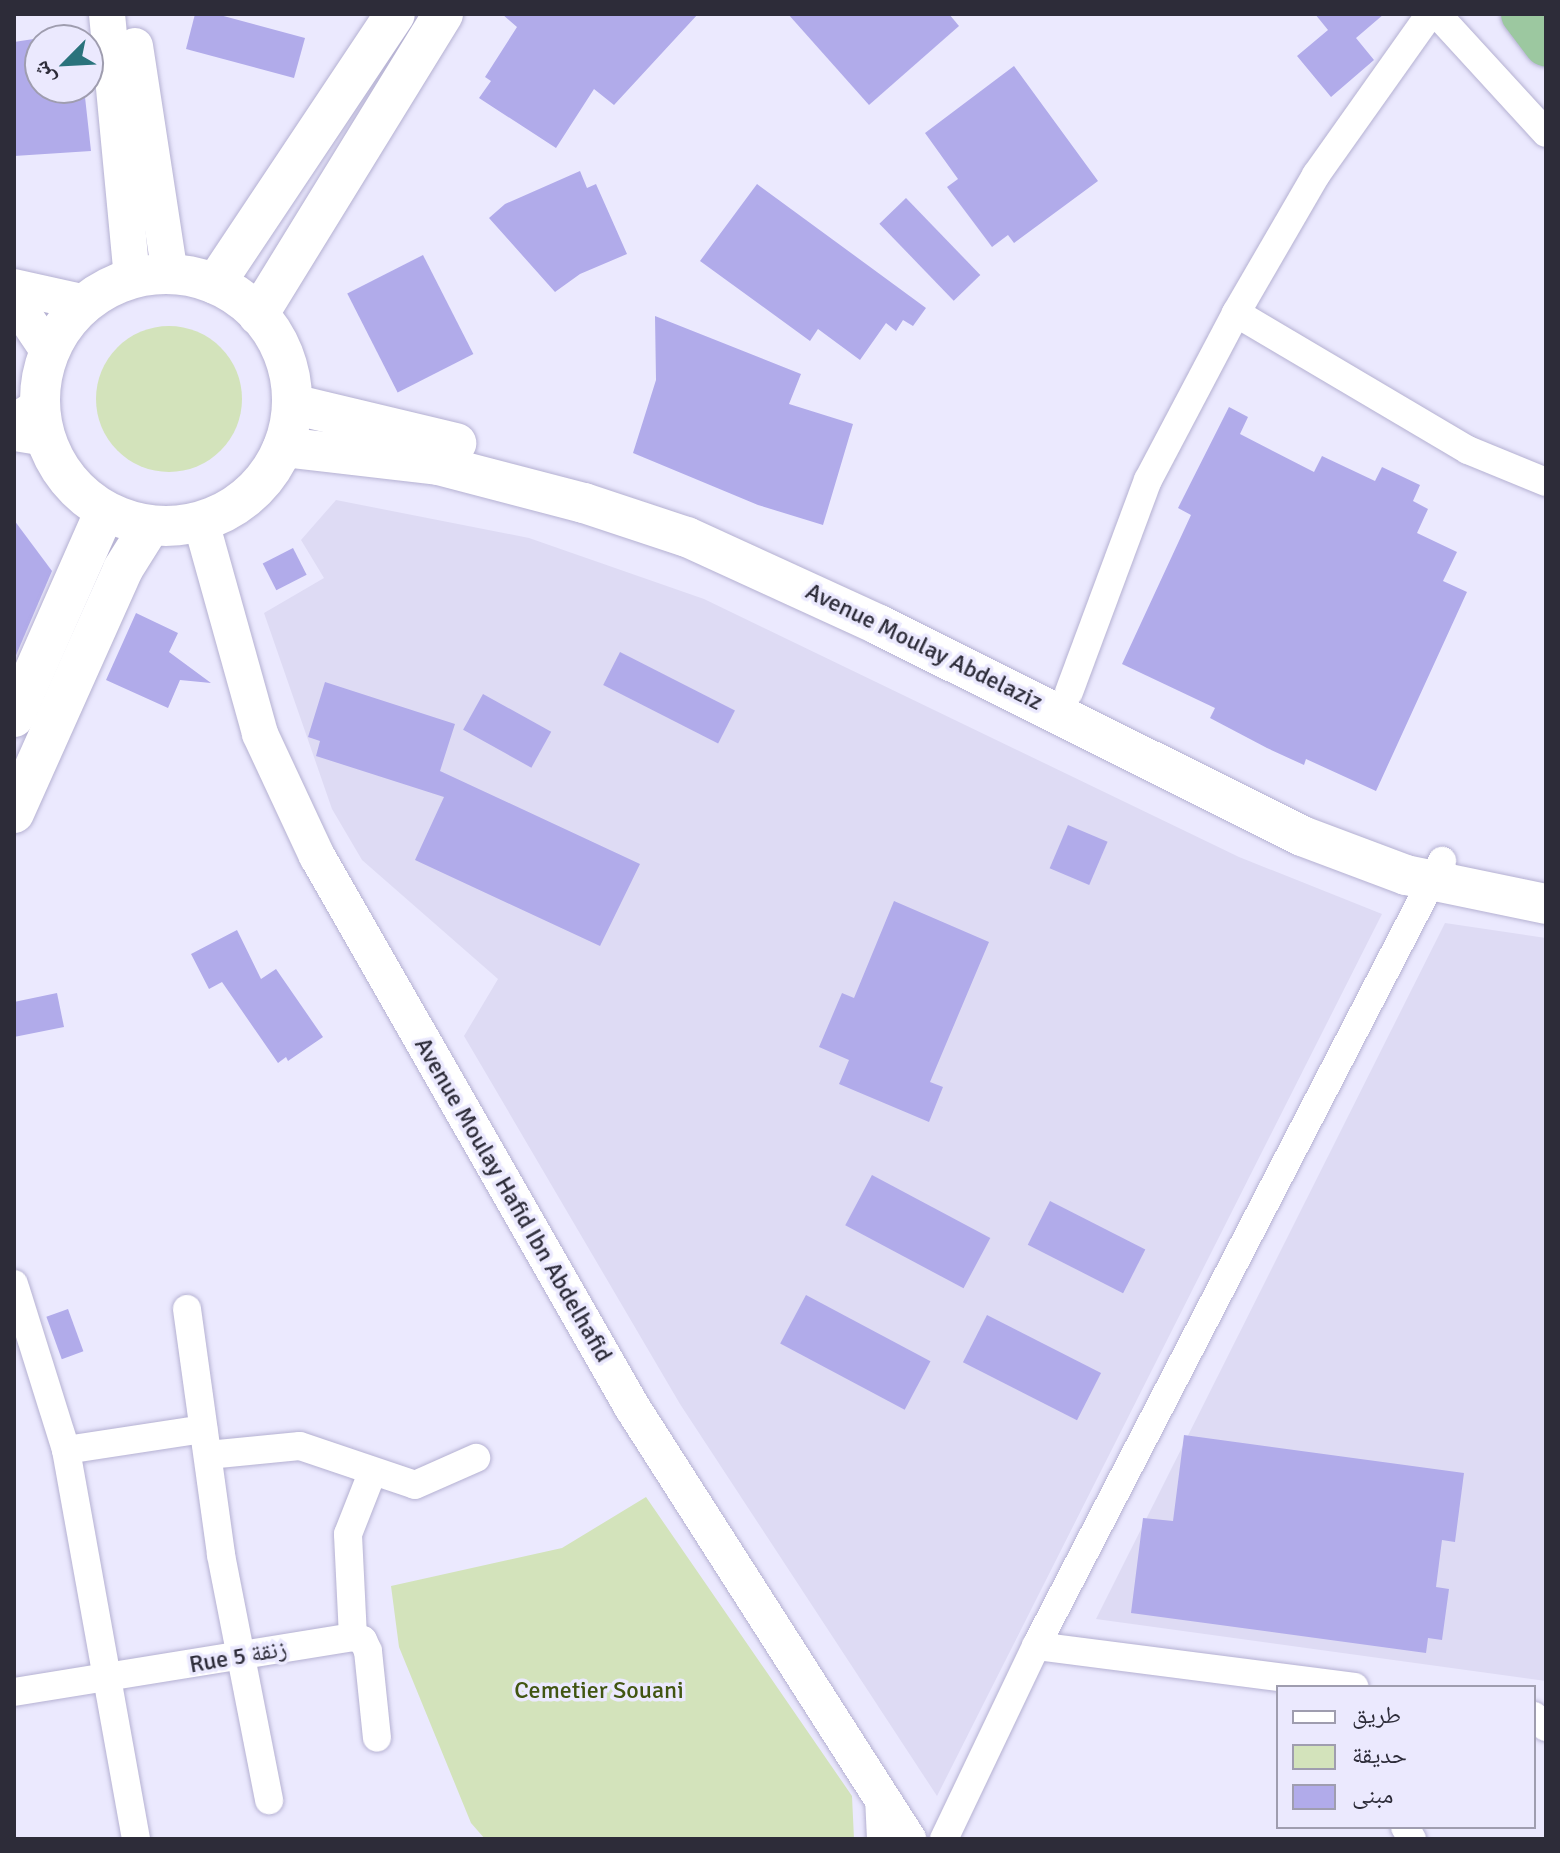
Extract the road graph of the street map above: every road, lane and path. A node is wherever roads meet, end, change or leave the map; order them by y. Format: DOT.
graph roads {
  1 [pos="107,14"];
  2 [pos="131,14"];
  3 [pos="395,14"];
  4 [pos="443,14"];
  5 [pos="1430,14"];
  6 [pos="1437,14"];
  7 [pos="1523,14"];
  8 [pos="1546,44"];
  9 [pos="1546,133"];
  10 [pos="151,276"];
  11 [pos="215,284"];
  12 [pos="14,287"];
  13 [pos="14,300"];
  14 [pos="86,303"];
  15 [pos="1236,313"];
  16 [pos="258,315"];
  17 [pos="49,352"];
  18 [pos="292,404"];
  19 [pos="27,409"];
  20 [pos="31,440"];
  21 [pos="283,447"];
  22 [pos="1546,482"];
  23 [pos="105,511"];
  24 [pos="201,522"];
  25 [pos="150,526"];
  26 [pos="1025,683"];
  27 [pos="1069,692"];
  28 [pos="14,717"];
  29 [pos="14,813"];
  30 [pos="1437,871"];
  31 [pos="1546,883"];
  32 [pos="1546,904"];
  33 [pos="14,1284"];
  34 [pos="187,1309"];
  35 [pos="206,1442"];
  36 [pos="66,1450"];
  37 [pos="476,1458"];
  38 [pos="372,1473"];
  39 [pos="353,1637"];
  40 [pos="1036,1646"];
  41 [pos="243,1658"];
  42 [pos="107,1678"];
  43 [pos="1323,1685"];
  44 [pos="14,1692"];
  45 [pos="377,1738"];
  46 [pos="879,1797"];
  47 [pos="269,1800"];
  48 [pos="136,1839"];
  49 [pos="881,1839"];
  50 [pos="908,1839"];
  51 [pos="944,1839"];
  1 -- 10 [label="street"];
  2 -- 10 [label="street"];
  3 -- 11 [label="main road"];
  4 -- 16 [label="main road"];
  5 -- 15 [label="street"];
  6 -- 9 [label="street"];
  7 -- 8 [label="highway"];
  10 -- 11 [label="main road"];
  10 -- 14 [label="main road"];
  11 -- 16 [label="main road"];
  12 -- 14 [label="street"];
  13 -- 17 [label="street"];
  14 -- 17 [label="main road"];
  15 -- 22 [label="street"];
  15 -- 27 [label="street"];
  16 -- 18 [label="main road"];
  17 -- 19 [label="main road"];
  18 -- 21 [label="main road"];
  18 -- 26 [label="main road, Avenue Moulay Abdelaziz"];
  19 -- 20 [label="main road"];
  20 -- 23 [label="main road"];
  21 -- 24 [label="main road"];
  21 -- 26 [label="main road, Avenue Moulay Abdelaziz"];
  23 -- 25 [label="main road"];
  23 -- 28 [label="main road"];
  24 -- 25 [label="main road"];
  24 -- 46 [label="street, Avenue Moulay Hafid Ibn Abdelhafid"];
  25 -- 29 [label="main road"];
  26 -- 27 [label="main road, Avenue Moulay Abdelaziz"];
  26 -- 30 [label="main road, Avenue Moulay Abdelaziz"];
  27 -- 30 [label="main road, Avenue Moulay Abdelaziz"];
  30 -- 31 [label="main road, Avenue Moulay Abdelaziz"];
  30 -- 32 [label="main road, Avenue Moulay Abdelaziz"];
  30 -- 40 [label="street"];
  33 -- 36 [label="street"];
  34 -- 35 [label="street"];
  35 -- 36 [label="street"];
  35 -- 38 [label="street"];
  35 -- 41 [label="street"];
  36 -- 42 [label="street"];
  37 -- 38 [label="street"];
  38 -- 39 [label="street"];
  39 -- 41 [label="street, Rue 5 زنقة"];
  39 -- 45 [label="street"];
  40 -- 43 [label="street"];
  40 -- 51 [label="street"];
  41 -- 42 [label="street, Rue 5 زنقة"];
  41 -- 47 [label="street"];
  42 -- 44 [label="street, Rue 5 زنقة"];
  42 -- 48 [label="street"];
  46 -- 49 [label="street"];
  46 -- 50 [label="street, Avenue Moulay Hafid Ibn Abdelhafid"];
}
